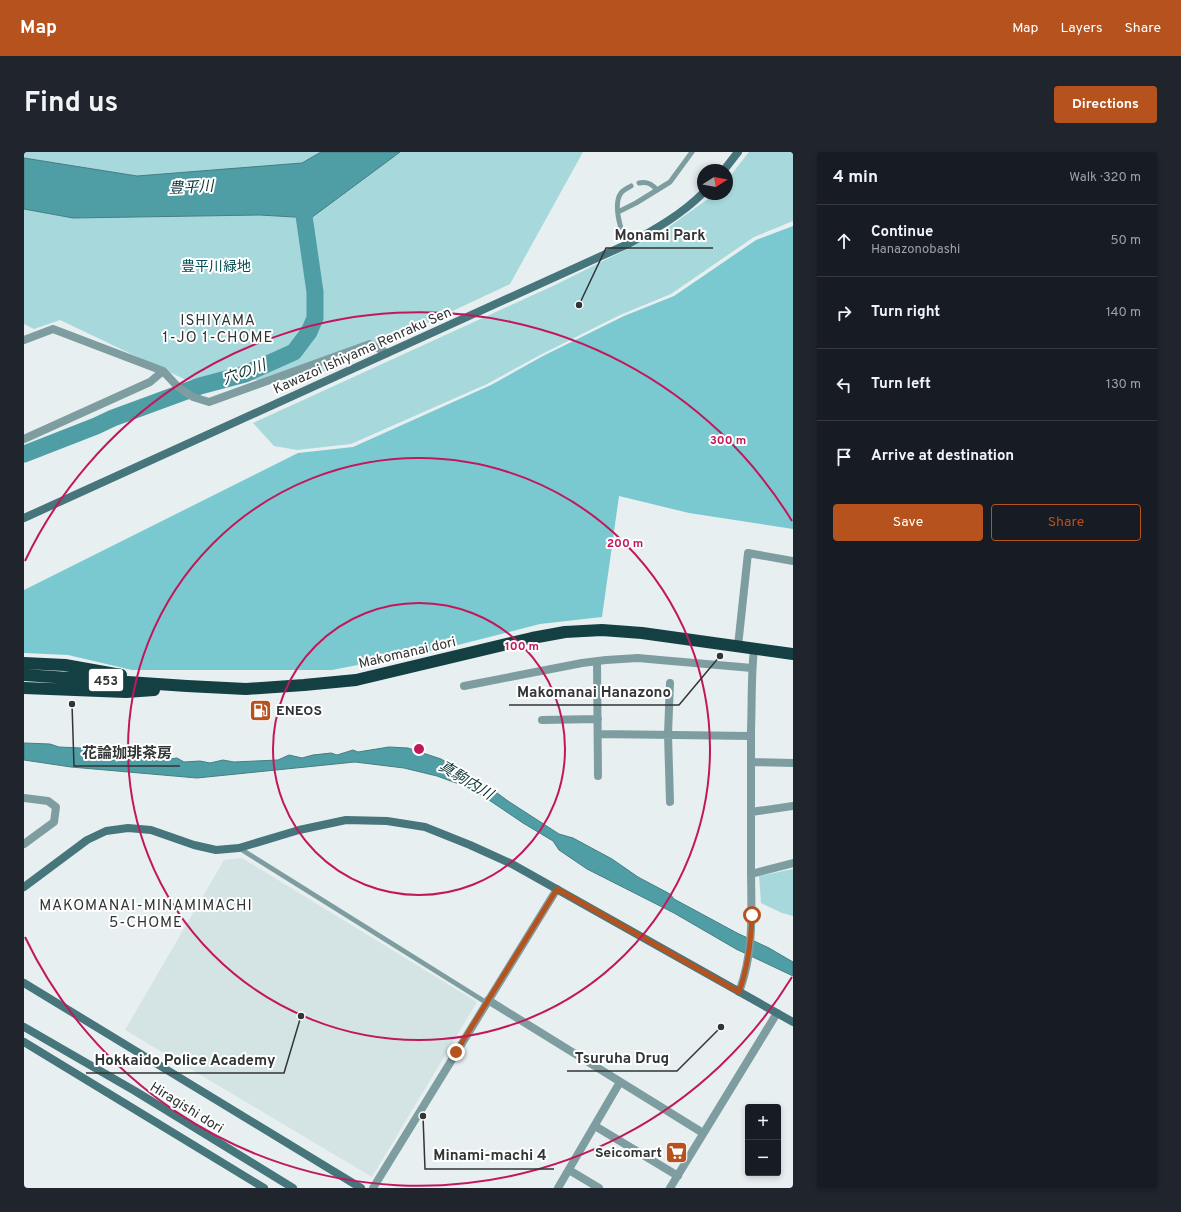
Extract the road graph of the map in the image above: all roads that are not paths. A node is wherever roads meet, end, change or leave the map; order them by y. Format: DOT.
graph roads {
  1 [pos="692,152"];
  2 [pos="738,152"];
  3 [pos="729,164"];
  4 [pos="639,183"];
  5 [pos="631,186"];
  6 [pos="656,190"];
  7 [pos="697,198"];
  8 [pos="618,212"];
  9 [pos="626,245"];
  10 [pos="26,337"];
  11 [pos="387,353"];
  12 [pos="163,371"];
  13 [pos="24,439"];
  14 [pos="24,518"];
  15 [pos="793,561"];
  16 [pos="738,646"];
  17 [pos="754,649"];
  18 [pos="793,654"];
  19 [pos="597,661"];
  20 [pos="24,663"];
  21 [pos="752,668"];
  22 [pos="24,675"];
  23 [pos="670,683"];
  24 [pos="187,686"];
  25 [pos="464,686"];
  26 [pos="24,688"];
  27 [pos="598,719"];
  28 [pos="542,720"];
  29 [pos="598,734"];
  30 [pos="668,734"];
  31 [pos="751,736"];
  32 [pos="751,762"];
  33 [pos="793,763"];
  34 [pos="598,776"];
  35 [pos="24,798"];
  36 [pos="670,802"];
  37 [pos="793,806"];
  38 [pos="751,812"];
  39 [pos="24,844"];
  40 [pos="239,848"];
  41 [pos="793,864"];
  42 [pos="751,874"];
  43 [pos="24,888"];
  44 [pos="557,889"];
  45 [pos="24,983"];
  46 [pos="739,992"];
  47 [pos="487,1001"];
  48 [pos="777,1013"];
  49 [pos="793,1022"];
  50 [pos="24,1028"];
  51 [pos="24,1042"];
  52 [pos="620,1082"];
  53 [pos="595,1126"];
  54 [pos="703,1133"];
  55 [pos="569,1170"];
  56 [pos="678,1176"];
  57 [pos="264,1188"];
  58 [pos="293,1188"];
  59 [pos="361,1188"];
  60 [pos="373,1188"];
  61 [pos="558,1188"];
  62 [pos="599,1188"];
  63 [pos="670,1188"];
  1 -- 6 [label="lane"];
  2 -- 3 [label="street"];
  4 -- 6 [label="lane"];
  5 -- 8 [label="lane"];
  6 -- 8 [label="lane"];
  7 -- 9 [label="street, Kawazoi Ishiyama Renraku Sen"];
  8 -- 9 [label="lane"];
  9 -- 11 [label="street, Kawazoi Ishiyama Renraku Sen"];
  10 -- 12 [label="street"];
  11 -- 12 [label="street"];
  11 -- 14 [label="street, Kawazoi Ishiyama Renraku Sen"];
  12 -- 13 [label="street"];
  15 -- 16 [label="street"];
  16 -- 17 [label="highway, Makomanai dori / 453"];
  16 -- 24 [label="highway, Makomanai dori / 453"];
  17 -- 18 [label="highway, Makomanai dori / 453"];
  17 -- 21 [label="street"];
  19 -- 21 [label="street"];
  19 -- 25 [label="street"];
  19 -- 27 [label="street"];
  20 -- 24 [label="highway"];
  21 -- 31 [label="street"];
  22 -- 24 [label="highway, Makomanai dori / 453"];
  23 -- 30 [label="street"];
  24 -- 26 [label="highway"];
  27 -- 28 [label="street"];
  27 -- 29 [label="street"];
  29 -- 30 [label="street"];
  29 -- 34 [label="street"];
  30 -- 31 [label="street"];
  30 -- 36 [label="street"];
  31 -- 32 [label="street"];
  32 -- 33 [label="street"];
  32 -- 38 [label="street"];
  35 -- 39 [label="street"];
  37 -- 38 [label="street"];
  38 -- 42 [label="street"];
  40 -- 43 [label="street"];
  40 -- 44 [label="street"];
  40 -- 47 [label="lane"];
  41 -- 42 [label="street"];
  42 -- 46 [label="street"];
  44 -- 46 [label="street"];
  44 -- 47 [label="street"];
  45 -- 59 [label="street"];
  46 -- 48 [label="street"];
  47 -- 52 [label="street"];
  47 -- 60 [label="street"];
  48 -- 49 [label="street"];
  48 -- 54 [label="street"];
  50 -- 58 [label="street, Hiragishi dori"];
  51 -- 57 [label="street, Hiragishi dori"];
  52 -- 53 [label="street"];
  52 -- 54 [label="street"];
  53 -- 55 [label="street"];
  53 -- 56 [label="street"];
  54 -- 56 [label="street"];
  55 -- 61 [label="street"];
  55 -- 62 [label="street"];
  56 -- 63 [label="street"];
}
